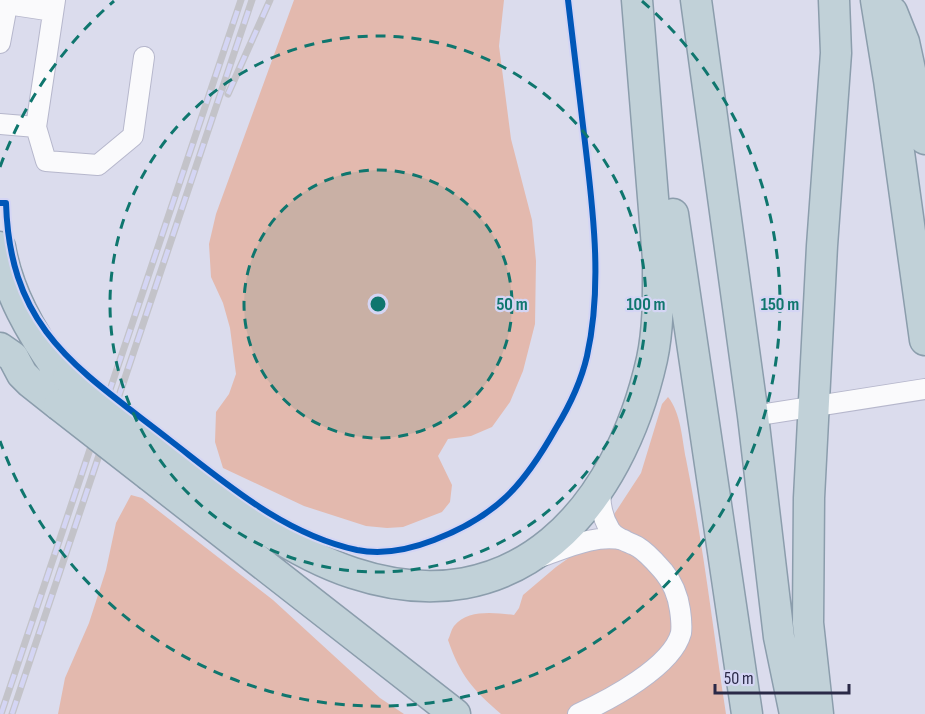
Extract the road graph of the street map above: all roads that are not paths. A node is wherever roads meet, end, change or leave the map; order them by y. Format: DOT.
graph roads {
  1 [pos="638,0"];
  2 [pos="696,0"];
  3 [pos="834,0"];
  4 [pos="876,0"];
  5 [pos="887,0"];
  6 [pos="8,2"];
  7 [pos="54,6"];
  8 [pos="0,43"];
  9 [pos="144,57"];
  10 [pos="0,124"];
  11 [pos="36,127"];
  12 [pos="925,139"];
  13 [pos="0,248"];
  14 [pos="925,340"];
  15 [pos="7,352"];
  16 [pos="61,384"];
  17 [pos="925,389"];
  18 [pos="813,407"];
  19 [pos="753,416"];
  20 [pos="154,462"];
  21 [pos="600,486"];
  22 [pos="624,540"];
  23 [pos="527,561"];
  24 [pos="455,714"];
  25 [pos="578,714"];
  26 [pos="747,714"];
  27 [pos="795,714"];
  28 [pos="818,714"];
  1 -- 21 [label="highway"];
  1 -- 26 [label="highway"];
  2 -- 19 [label="highway"];
  3 -- 18 [label="highway"];
  4 -- 14 [label="highway"];
  5 -- 12 [label="highway"];
  6 -- 7 [label="street"];
  6 -- 8 [label="street"];
  7 -- 11 [label="street"];
  9 -- 11 [label="street"];
  10 -- 11 [label="street"];
  13 -- 16 [label="highway"];
  15 -- 16 [label="highway"];
  16 -- 20 [label="highway, bridge"];
  17 -- 18 [label="street"];
  18 -- 19 [label="street"];
  18 -- 28 [label="highway"];
  19 -- 27 [label="highway"];
  20 -- 23 [label="highway"];
  20 -- 24 [label="highway"];
  21 -- 22 [label="street"];
  21 -- 23 [label="highway"];
  22 -- 23 [label="street"];
  22 -- 25 [label="street"];
}
